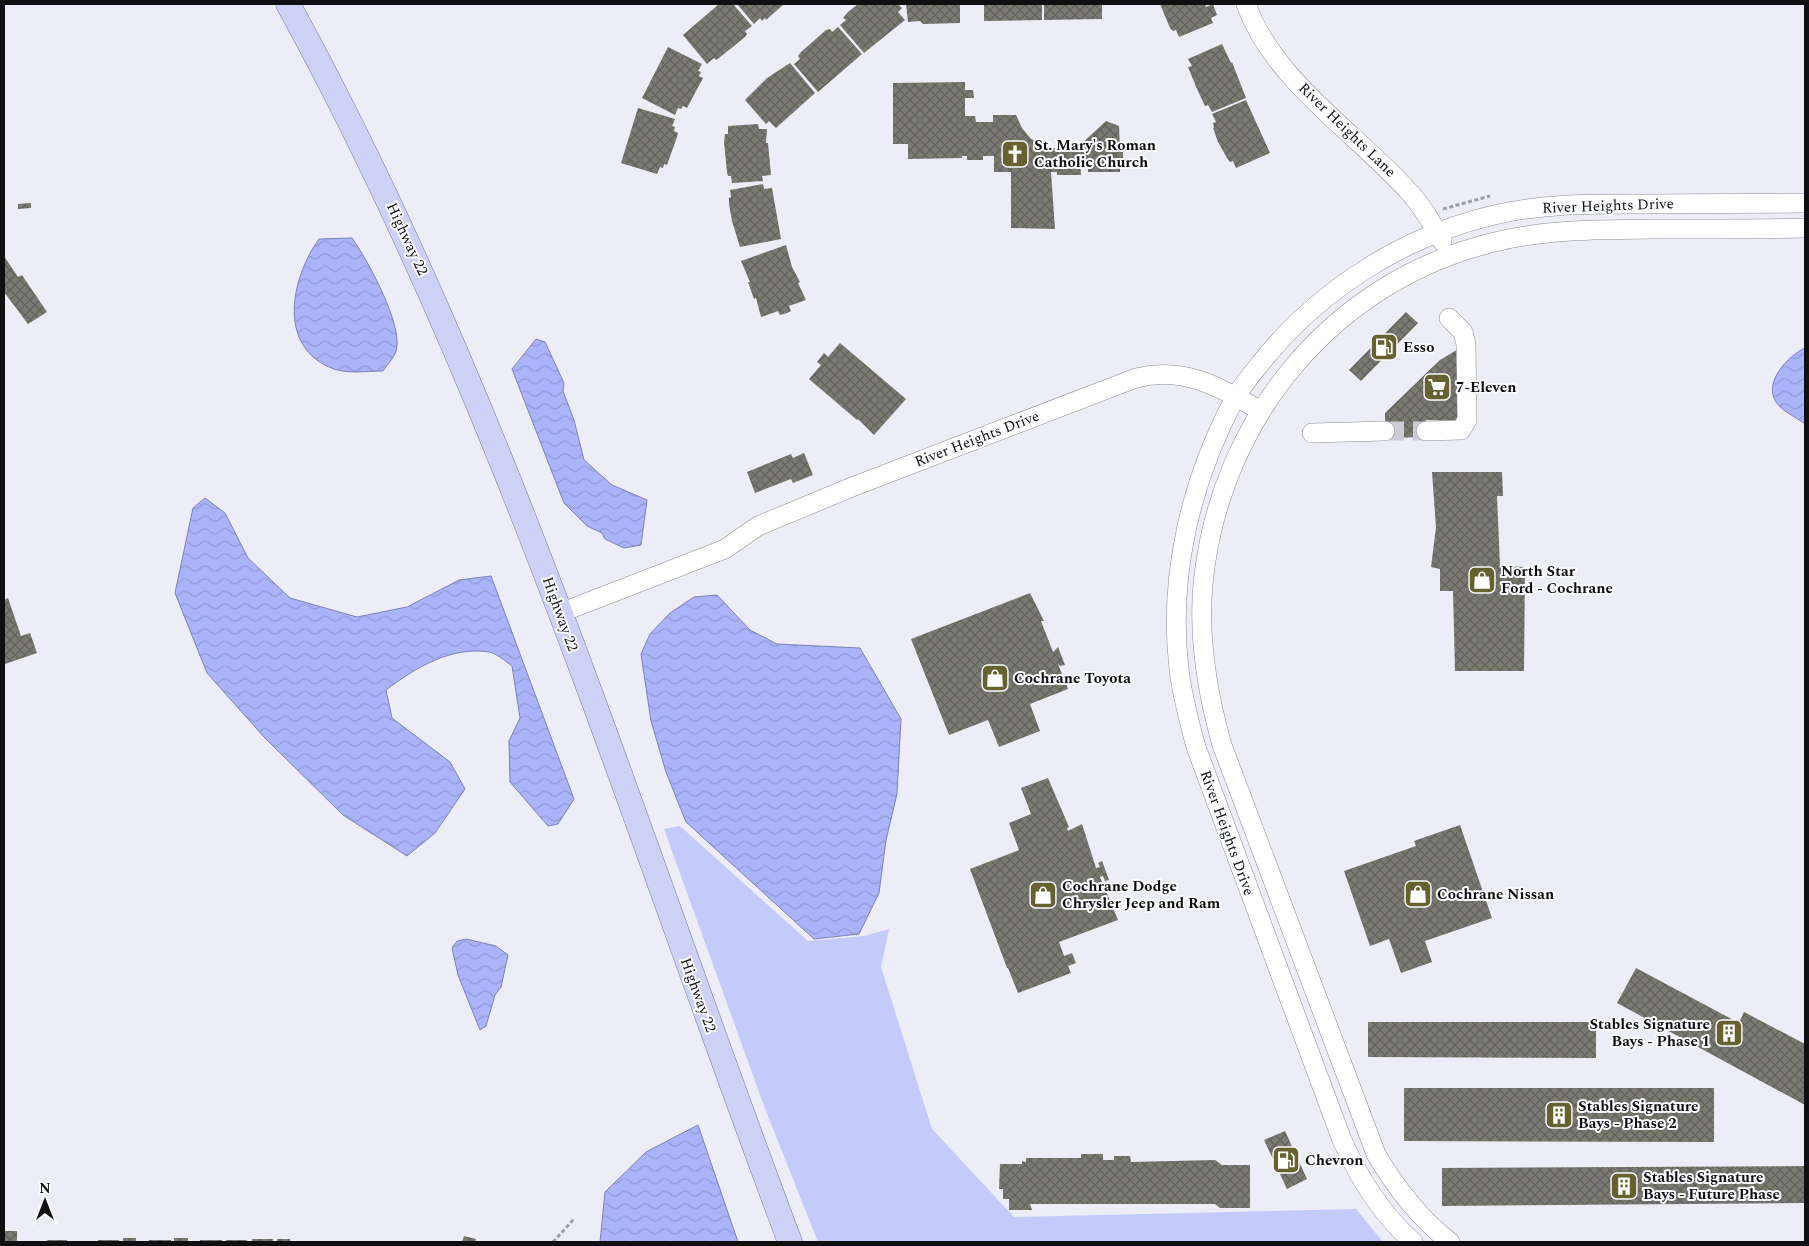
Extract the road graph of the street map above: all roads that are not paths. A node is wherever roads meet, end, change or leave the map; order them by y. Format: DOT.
graph roads {
  1 [pos="288,4"];
  2 [pos="1246,4"];
  3 [pos="1805,203"];
  4 [pos="1805,228"];
  5 [pos="1437,232"];
  6 [pos="1450,256"];
  7 [pos="1449,318"];
  8 [pos="1236,396"];
  9 [pos="1261,410"];
  10 [pos="1385,432"];
  11 [pos="1426,432"];
  12 [pos="1312,433"];
  13 [pos="560,613"];
  14 [pos="1207,683"];
  15 [pos="1182,691"];
  16 [pos="1290,922"];
  17 [pos="1264,934"];
  18 [pos="1346,1077"];
  19 [pos="1322,1090"];
  20 [pos="1383,1167"];
  21 [pos="1364,1183"];
  22 [pos="790,1242"];
  23 [pos="1413,1242"];
  24 [pos="1450,1242"];
  1 -- 13 [label="main road, Highway 22"];
  2 -- 5 [label="street, River Heights Lane"];
  3 -- 5 [label="street, River Heights Drive"];
  4 -- 6 [label="street, River Heights Drive"];
  5 -- 6 [label="street, River Heights Lane"];
  5 -- 8 [label="street, River Heights Drive"];
  6 -- 9 [label="street, River Heights Drive"];
  7 -- 11 [label="street"];
  8 -- 9 [label="street, River Heights Drive"];
  8 -- 13 [label="street, River Heights Drive"];
  8 -- 15 [label="street, River Heights Drive"];
  9 -- 14 [label="street, River Heights Drive"];
  10 -- 12 [label="street"];
  13 -- 22 [label="main road, Highway 22"];
  14 -- 15 [label="street"];
  14 -- 16 [label="street, River Heights Drive"];
  15 -- 17 [label="street, River Heights Drive"];
  16 -- 17 [label="street"];
  16 -- 18 [label="street, River Heights Drive"];
  17 -- 19 [label="street, River Heights Drive"];
  18 -- 19 [label="street"];
  18 -- 20 [label="street, River Heights Drive"];
  19 -- 21 [label="street, River Heights Drive"];
  20 -- 21 [label="street"];
  20 -- 24 [label="street, River Heights Drive"];
  21 -- 23 [label="street, River Heights Drive"];
}
